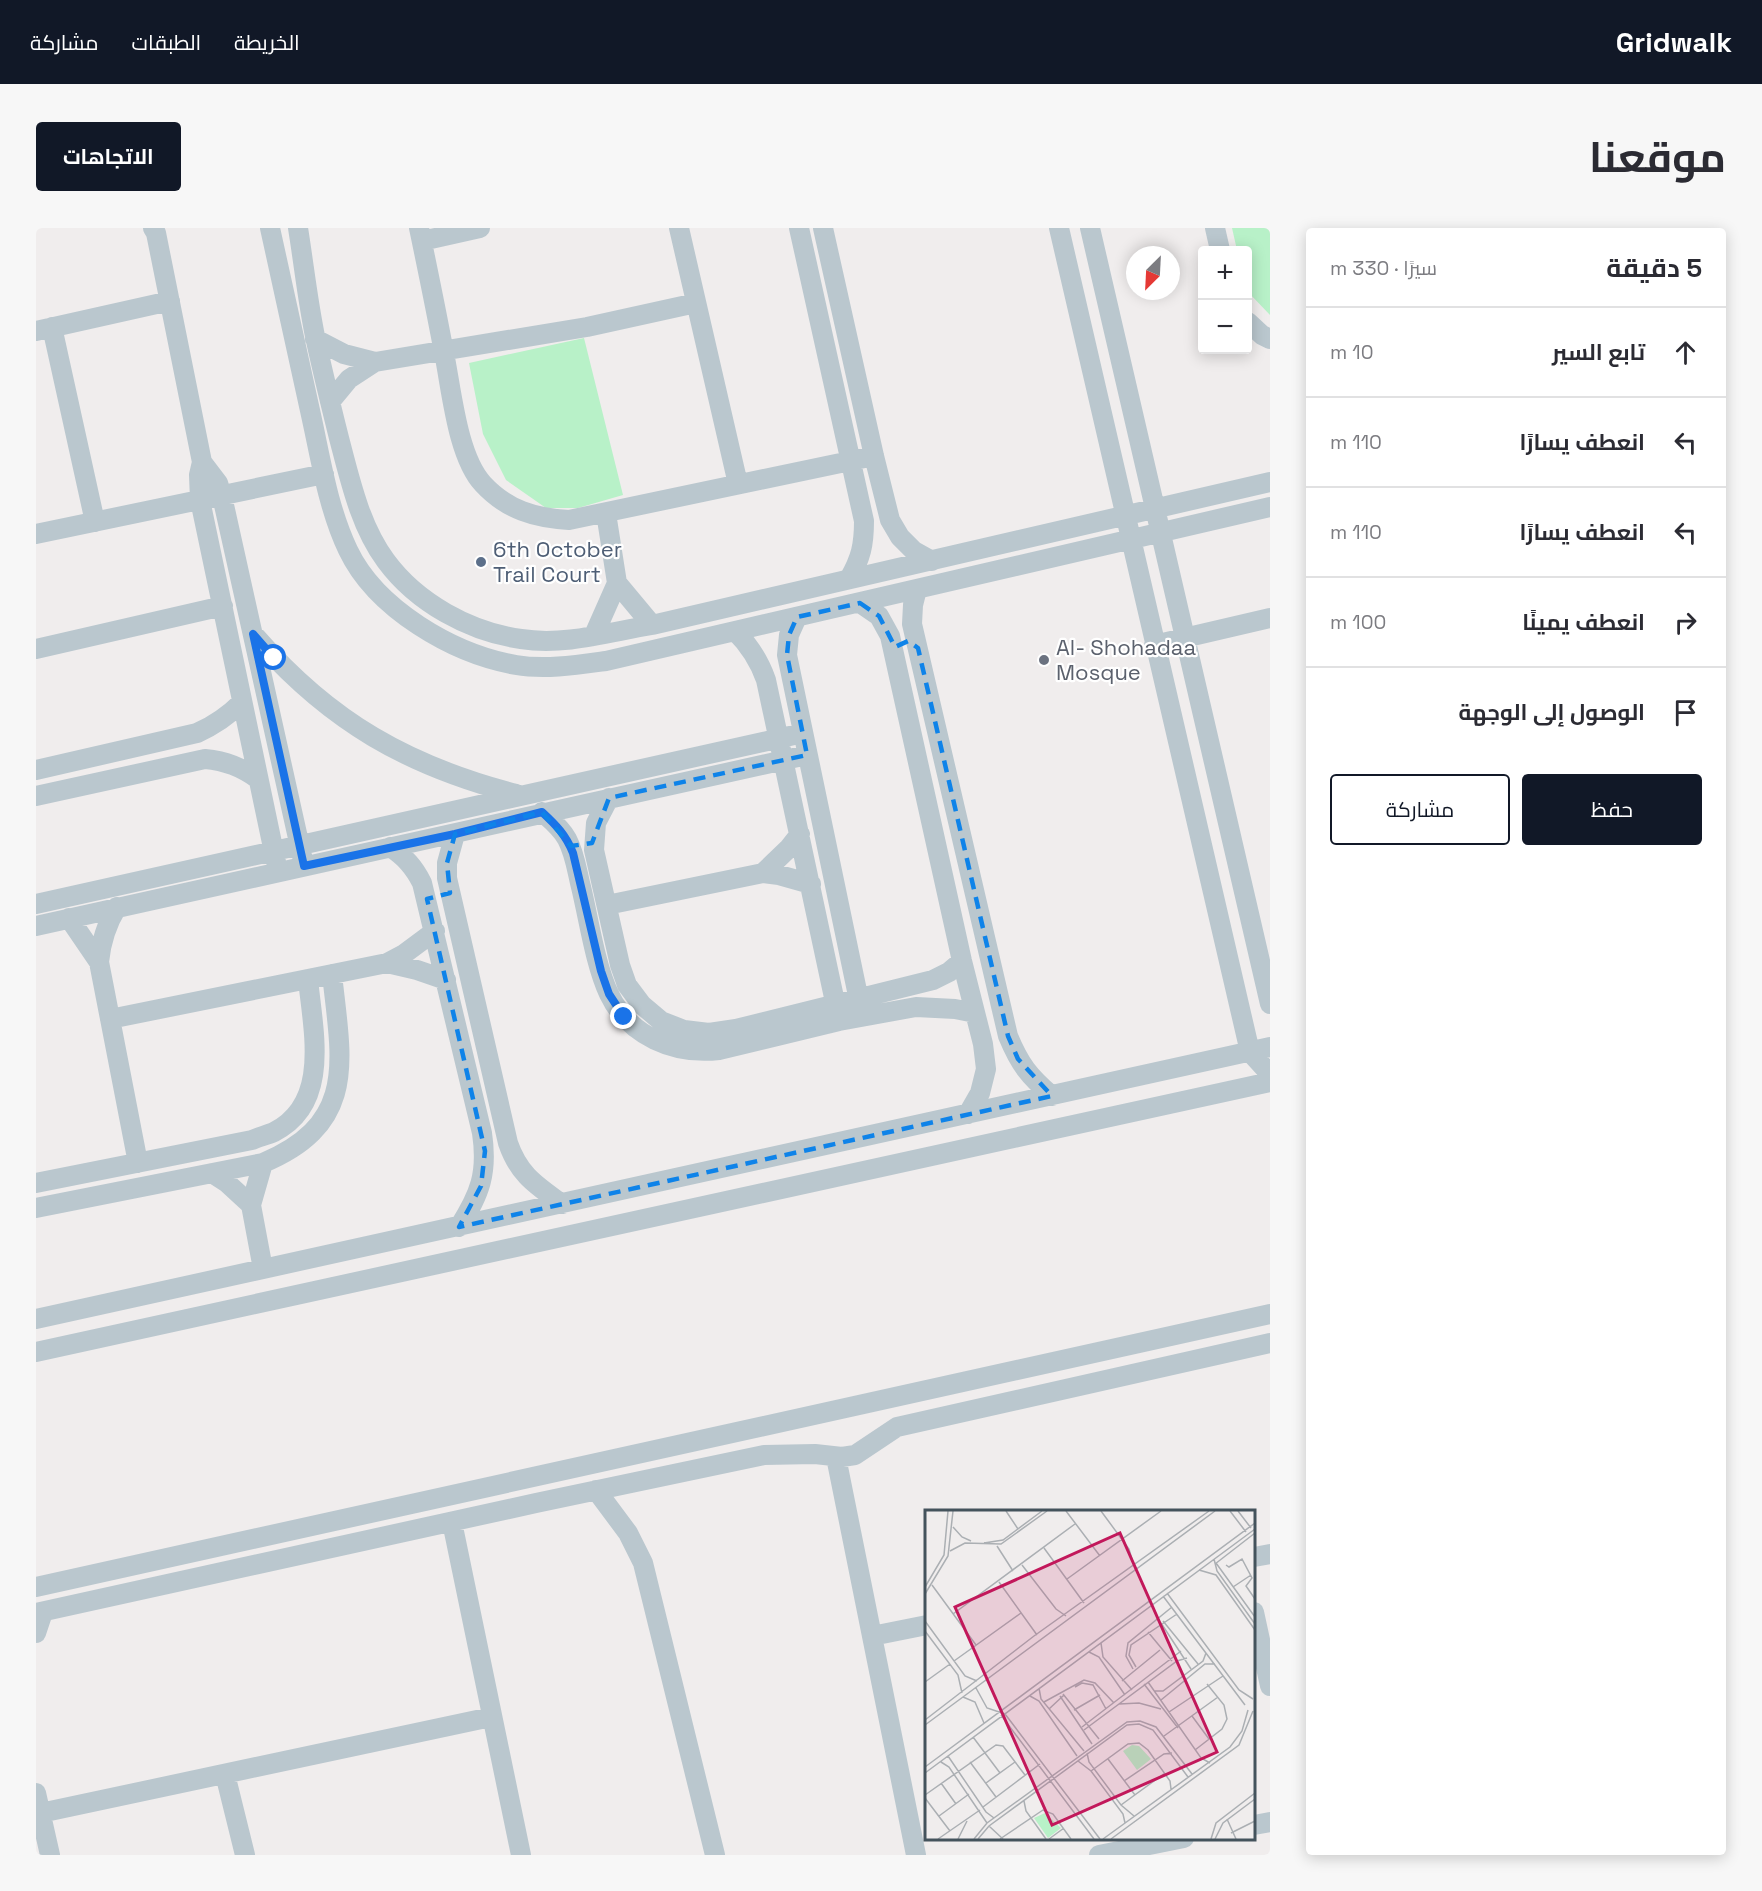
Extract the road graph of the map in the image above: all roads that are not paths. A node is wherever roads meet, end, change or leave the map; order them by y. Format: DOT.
graph roads {
  1 [pos="270,228"];
  2 [pos="298,228"];
  3 [pos="480,228"];
  4 [pos="679,228"];
  5 [pos="799,228"];
  6 [pos="823,228"];
  7 [pos="1059,228"];
  8 [pos="1090,228"];
  9 [pos="1215,228"];
  10 [pos="155,230"];
  11 [pos="421,235"];
  12 [pos="1219,246"];
  13 [pos="170,301"];
  14 [pos="696,303"];
  15 [pos="1252,325"];
  16 [pos="44,329"];
  17 [pos="315,339"];
  18 [pos="1270,339"];
  19 [pos="444,351"];
  20 [pos="375,362"];
  21 [pos="330,402"];
  22 [pos="873,456"];
  23 [pos="851,460"];
  24 [pos="202,462"];
  25 [pos="324,474"];
  26 [pos="1270,482"];
  27 [pos="738,484"];
  28 [pos="222,496"];
  29 [pos="200,500"];
  30 [pos="1270,507"];
  31 [pos="1155,508"];
  32 [pos="606,513"];
  33 [pos="1125,515"];
  34 [pos="95,522"];
  35 [pos="1161,533"];
  36 [pos="36,534"];
  37 [pos="1131,540"];
  38 [pos="932,561"];
  39 [pos="849,579"];
  40 [pos="617,583"];
  41 [pos="917,589"];
  42 [pos="860,603"];
  43 [pos="223,606"];
  44 [pos="797,617"];
  45 [pos="1270,618"];
  46 [pos="652,625"];
  47 [pos="735,631"];
  48 [pos="253,634"];
  49 [pos="594,635"];
  50 [pos="1184,638"];
  51 [pos="1154,645"];
  52 [pos="918,648"];
  53 [pos="36,649"];
  54 [pos="895,655"];
  55 [pos="242,702"];
  56 [pos="803,733"];
  57 [pos="779,738"];
  58 [pos="807,754"];
  59 [pos="784,759"];
  60 [pos="69,762"];
  61 [pos="36,770"];
  62 [pos="258,779"];
  63 [pos="74,788"];
  64 [pos="522,795"];
  65 [pos="36,796"];
  66 [pos="609,798"];
  67 [pos="542,812"];
  68 [pos="455,834"];
  69 [pos="800,834"];
  70 [pos="299,845"];
  71 [pos="390,847"];
  72 [pos="594,850"];
  73 [pos="273,851"];
  74 [pos="573,853"];
  75 [pos="304,866"];
  76 [pos="278,872"];
  77 [pos="763,873"];
  78 [pos="811,884"];
  79 [pos="450,893"];
  80 [pos="427,899"];
  81 [pos="36,904"];
  82 [pos="608,905"];
  83 [pos="117,908"];
  84 [pos="69,918"];
  85 [pos="36,926"];
  86 [pos="435,931"];
  87 [pos="962,961"];
  88 [pos="99,962"];
  89 [pos="387,963"];
  90 [pos="332,975"];
  91 [pos="308,979"];
  92 [pos="446,980"];
  93 [pos="1270,1004"];
  94 [pos="860,1007"];
  95 [pos="837,1012"];
  96 [pos="975,1013"];
  97 [pos="110,1019"];
  98 [pos="1008,1036"];
  99 [pos="983,1044"];
  100 [pos="1270,1047"];
  101 [pos="1250,1052"];
  102 [pos="1270,1074"];
  103 [pos="1270,1082"];
  104 [pos="1052,1096"];
  105 [pos="968,1114"];
  106 [pos="138,1163"];
  107 [pos="264,1163"];
  108 [pos="212,1173"];
  109 [pos="36,1183"];
  110 [pos="562,1204"];
  111 [pos="251,1205"];
  112 [pos="36,1208"];
  113 [pos="459,1227"];
  114 [pos="263,1269"];
  115 [pos="1270,1314"];
  116 [pos="36,1319"];
  117 [pos="1270,1343"];
  118 [pos="36,1352"];
  119 [pos="836,1457"];
  120 [pos="596,1490"];
  121 [pos="452,1522"];
  122 [pos="1270,1554"];
  123 [pos="1255,1557"];
  124 [pos="36,1587"];
  125 [pos="40,1612"];
  126 [pos="1255,1617"];
  127 [pos="925,1625"];
  128 [pos="36,1634"];
  129 [pos="872,1636"];
  130 [pos="1270,1686"];
  131 [pos="491,1717"];
  132 [pos="225,1774"];
  133 [pos="36,1793"];
  134 [pos="38,1813"];
  135 [pos="1270,1822"];
  136 [pos="1255,1825"];
  137 [pos="1179,1840"];
  138 [pos="50,1855"];
  139 [pos="245,1855"];
  140 [pos="521,1855"];
  141 [pos="715,1855"];
  142 [pos="916,1855"];
  143 [pos="1099,1855"];
  1 -- 25 [label="street"];
  2 -- 17 [label="street"];
  3 -- 11 [label="street"];
  4 -- 14 [label="street"];
  5 -- 23 [label="street"];
  6 -- 22 [label="street"];
  7 -- 33 [label="street"];
  8 -- 31 [label="street"];
  9 -- 12 [label="street"];
  10 -- 13 [label="street"];
  11 -- 19 [label="street"];
  13 -- 16 [label="street"];
  13 -- 24 [label="street"];
  14 -- 19 [label="street"];
  14 -- 27 [label="street"];
  15 -- 18 [label="street"];
  16 -- 34 [label="street"];
  17 -- 20 [label="street"];
  17 -- 21 [label="street"];
  19 -- 20 [label="street"];
  19 -- 32 [label="street"];
  20 -- 21 [label="street"];
  21 -- 49 [label="street"];
  22 -- 23 [label="street"];
  22 -- 38 [label="street"];
  23 -- 27 [label="street"];
  23 -- 39 [label="street"];
  24 -- 28 [label="street"];
  24 -- 29 [label="street"];
  25 -- 28 [label="street"];
  25 -- 47 [label="street"];
  26 -- 31 [label="street"];
  27 -- 32 [label="street"];
  28 -- 29 [label="street"];
  28 -- 48 [label="street"];
  29 -- 34 [label="street"];
  29 -- 43 [label="street"];
  30 -- 35 [label="street"];
  31 -- 33 [label="street"];
  31 -- 35 [label="street"];
  32 -- 40 [label="street"];
  33 -- 37 [label="street"];
  33 -- 38 [label="street"];
  34 -- 36 [label="street"];
  35 -- 37 [label="street"];
  35 -- 50 [label="street"];
  37 -- 41 [label="street"];
  37 -- 51 [label="street"];
  38 -- 39 [label="street"];
  39 -- 46 [label="street"];
  40 -- 46 [label="street"];
  40 -- 49 [label="street"];
  41 -- 42 [label="street"];
  41 -- 52 [label="street"];
  42 -- 44 [label="street"];
  42 -- 54 [label="street"];
  43 -- 53 [label="street"];
  43 -- 55 [label="street"];
  44 -- 47 [label="street"];
  44 -- 56 [label="street"];
  45 -- 50 [label="street"];
  46 -- 49 [label="street"];
  47 -- 57 [label="street"];
  48 -- 64 [label="street"];
  48 -- 70 [label="street"];
  50 -- 51 [label="street"];
  50 -- 93 [label="street"];
  51 -- 101 [label="street"];
  52 -- 54 [label="street"];
  52 -- 98 [label="street"];
  54 -- 87 [label="street"];
  55 -- 60 [label="street"];
  55 -- 62 [label="street"];
  56 -- 57 [label="street"];
  56 -- 58 [label="street"];
  57 -- 59 [label="street"];
  57 -- 64 [label="street"];
  58 -- 59 [label="street"];
  58 -- 94 [label="street"];
  59 -- 66 [label="street"];
  59 -- 69 [label="street"];
  60 -- 61 [label="street"];
  60 -- 63 [label="street"];
  62 -- 63 [label="street"];
  62 -- 73 [label="street"];
  63 -- 65 [label="street"];
  64 -- 70 [label="street"];
  66 -- 67 [label="street"];
  66 -- 72 [label="street"];
  67 -- 68 [label="street"];
  67 -- 74 [label="street"];
  68 -- 71 [label="street"];
  68 -- 79 [label="street"];
  69 -- 77 [label="street"];
  69 -- 78 [label="street"];
  70 -- 73 [label="street"];
  70 -- 75 [label="street"];
  71 -- 75 [label="street"];
  71 -- 80 [label="street"];
  72 -- 74 [label="street"];
  72 -- 82 [label="street"];
  73 -- 76 [label="street"];
  73 -- 81 [label="street"];
  74 -- 95 [label="street"];
  75 -- 76 [label="street"];
  76 -- 83 [label="street"];
  77 -- 78 [label="street"];
  77 -- 82 [label="street"];
  78 -- 95 [label="street"];
  79 -- 80 [label="street"];
  79 -- 110 [label="street"];
  80 -- 86 [label="street"];
  82 -- 95 [label="street"];
  83 -- 84 [label="street"];
  83 -- 88 [label="street"];
  84 -- 85 [label="street"];
  84 -- 88 [label="street"];
  86 -- 89 [label="street"];
  86 -- 92 [label="street"];
  87 -- 94 [label="street"];
  87 -- 96 [label="street"];
  88 -- 97 [label="street"];
  89 -- 90 [label="street"];
  89 -- 92 [label="street"];
  90 -- 91 [label="street"];
  90 -- 107 [label="street"];
  91 -- 97 [label="street"];
  91 -- 106 [label="street"];
  92 -- 113 [label="street"];
  94 -- 95 [label="street"];
  94 -- 96 [label="street"];
  96 -- 99 [label="street"];
  97 -- 106 [label="street"];
  98 -- 99 [label="street"];
  98 -- 104 [label="street"];
  99 -- 105 [label="street"];
  100 -- 101 [label="street"];
  101 -- 102 [label="street"];
  101 -- 104 [label="street"];
  103 -- 118 [label="street"];
  104 -- 105 [label="street"];
  105 -- 110 [label="street"];
  106 -- 109 [label="street"];
  107 -- 108 [label="street"];
  107 -- 111 [label="street"];
  108 -- 111 [label="street"];
  108 -- 112 [label="street"];
  110 -- 113 [label="street"];
  111 -- 114 [label="street"];
  113 -- 114 [label="street"];
  114 -- 116 [label="street"];
  115 -- 124 [label="street"];
  117 -- 119 [label="street"];
  119 -- 120 [label="street"];
  119 -- 129 [label="street"];
  120 -- 121 [label="street"];
  120 -- 141 [label="street"];
  121 -- 125 [label="street"];
  121 -- 131 [label="street"];
  122 -- 123 [label="street"];
  125 -- 128 [label="street"];
  126 -- 130 [label="street"];
  127 -- 129 [label="street"];
  129 -- 142 [label="street"];
  131 -- 132 [label="street"];
  131 -- 140 [label="street"];
  132 -- 134 [label="street"];
  132 -- 139 [label="street"];
  133 -- 134 [label="street"];
  134 -- 138 [label="street"];
  135 -- 136 [label="street"];
  137 -- 143 [label="street"];
}
